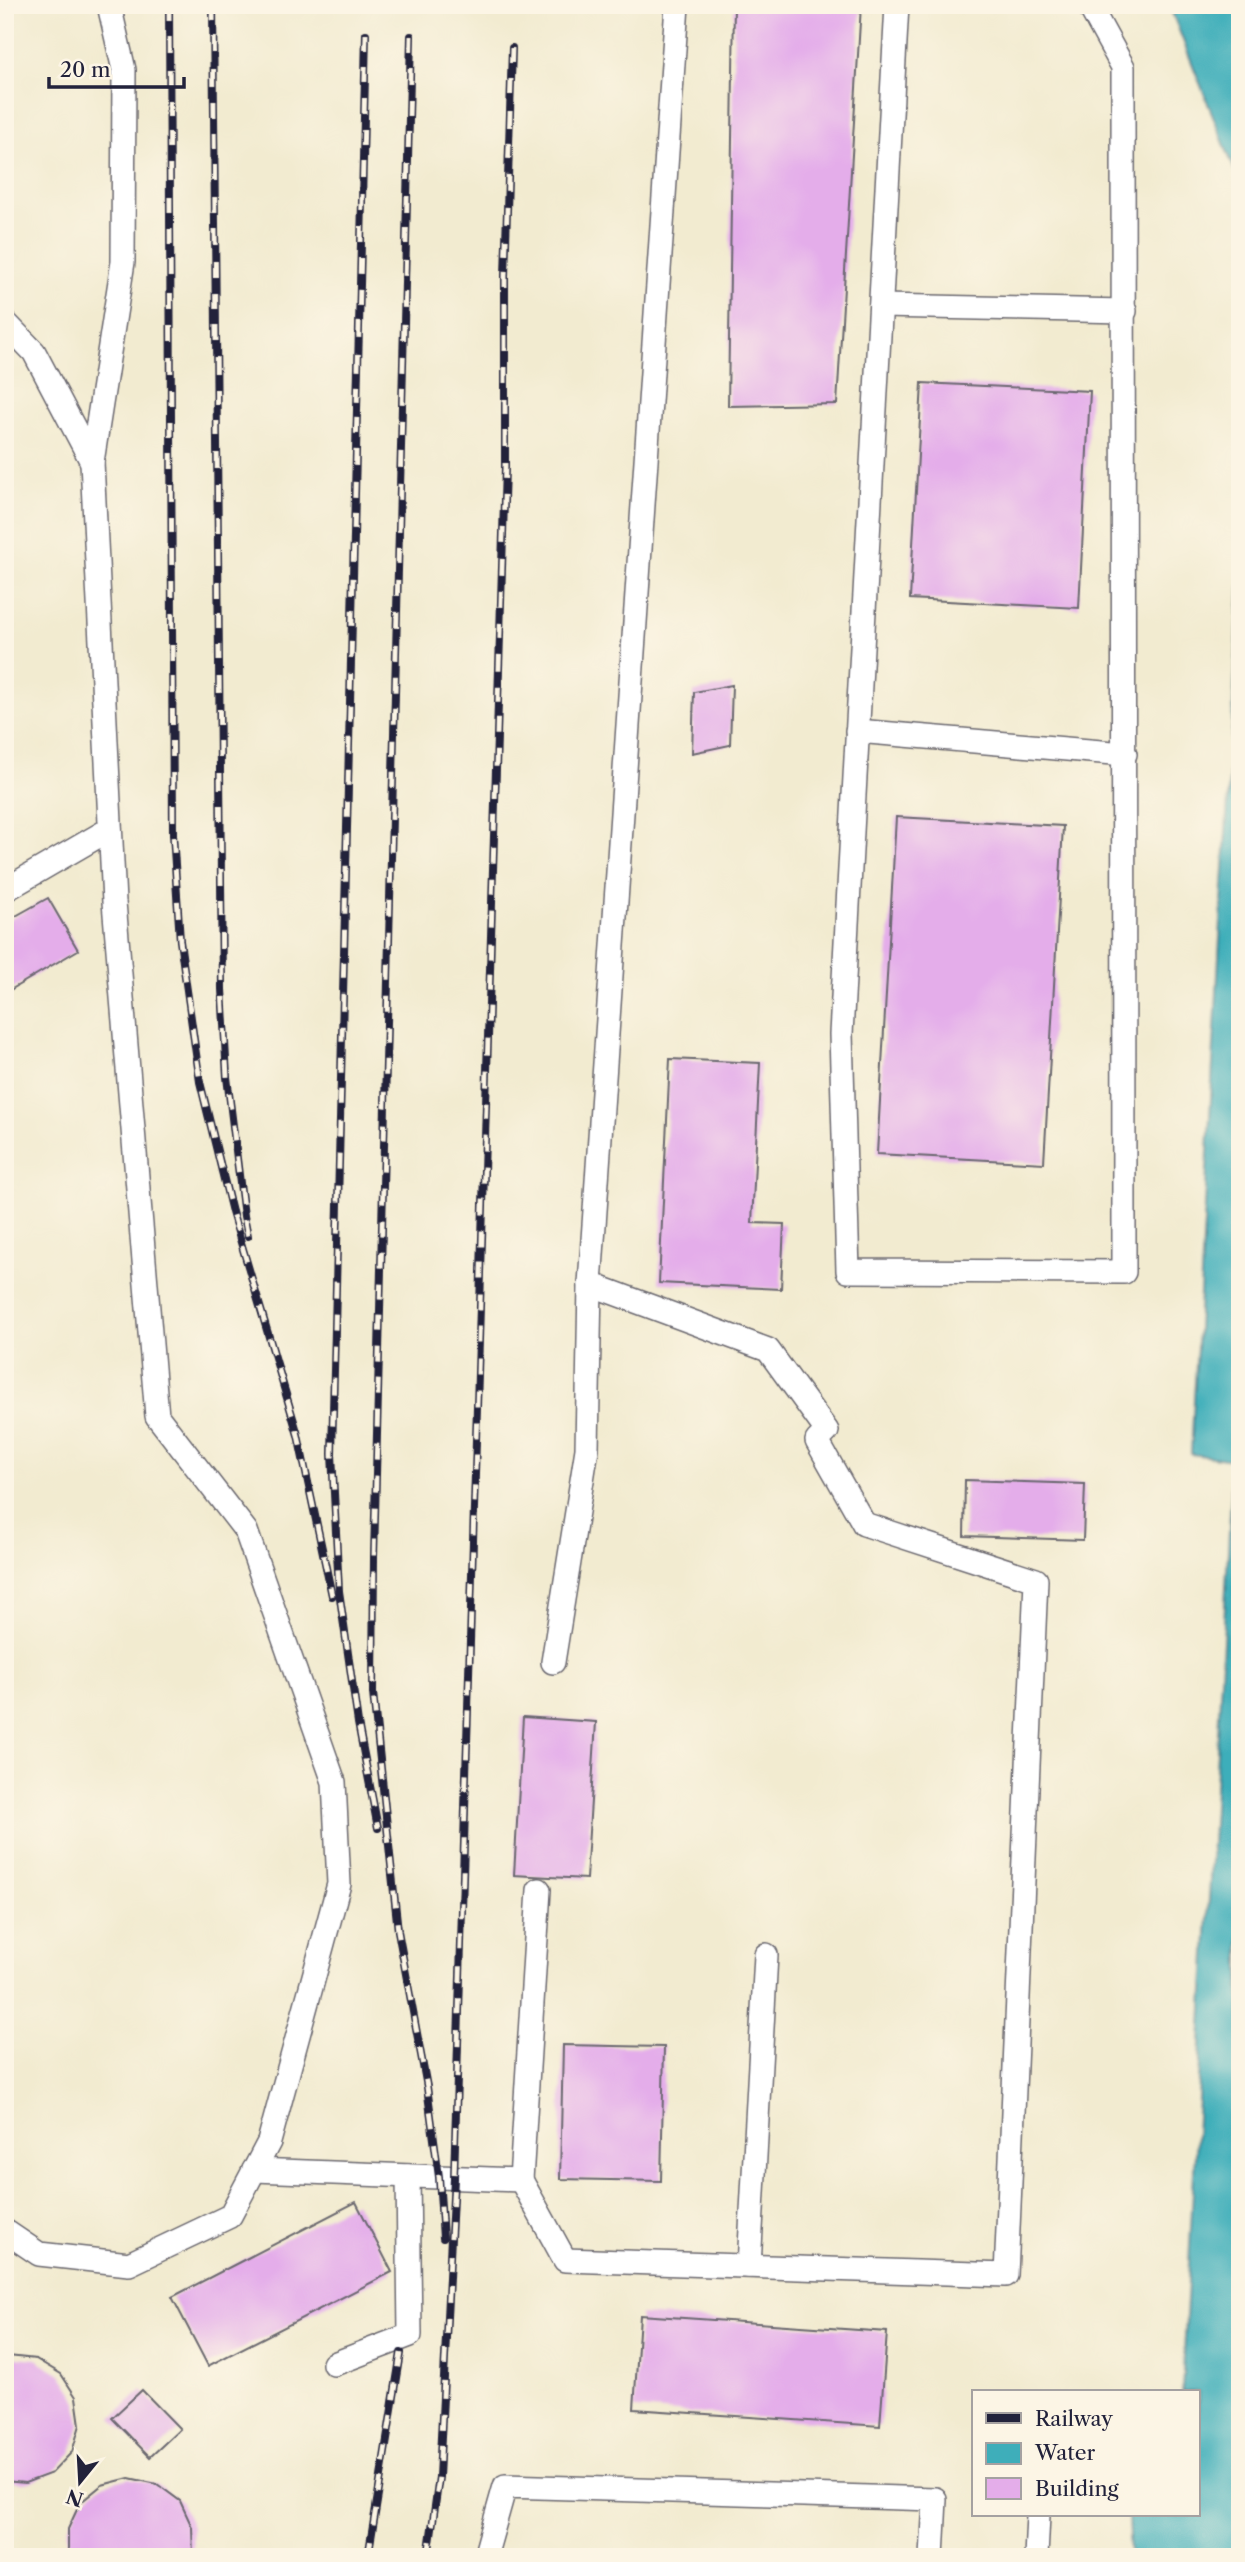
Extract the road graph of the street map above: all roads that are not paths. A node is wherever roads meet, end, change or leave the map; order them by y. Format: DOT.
graph roads {
  1 [pos="109,5"];
  2 [pos="677,5"];
  3 [pos="897,5"];
  4 [pos="1089,5"];
  5 [pos="881,306"];
  6 [pos="1125,311"];
  7 [pos="5,322"];
  8 [pos="92,462"];
  9 [pos="857,731"];
  10 [pos="1125,754"];
  11 [pos="110,829"];
  12 [pos="5,890"];
  13 [pos="590,1284"];
  14 [pos="553,1662"];
  15 [pos="538,1890"];
  16 [pos="766,1955"];
  17 [pos="254,2170"];
  18 [pos="408,2176"];
  19 [pos="521,2180"];
  20 [pos="5,2231"];
  21 [pos="749,2266"];
  22 [pos="334,2364"];
  23 [pos="1038,2516"];
  24 [pos="485,2557"];
  25 [pos="932,2557"];
  26 [pos="1037,2557"];
  1 -- 8 [label="lane"];
  2 -- 13 [label="lane"];
  3 -- 5 [label="lane"];
  4 -- 6 [label="lane"];
  5 -- 6 [label="lane"];
  5 -- 9 [label="lane"];
  6 -- 10 [label="lane"];
  7 -- 8 [label="lane"];
  8 -- 11 [label="lane"];
  9 -- 10 [label="lane"];
  9 -- 10 [label="lane"];
  11 -- 12 [label="lane"];
  11 -- 17 [label="lane"];
  13 -- 14 [label="lane"];
  13 -- 21 [label="lane"];
  15 -- 19 [label="lane"];
  16 -- 21 [label="lane"];
  17 -- 18 [label="lane"];
  17 -- 20 [label="lane"];
  18 -- 19 [label="lane"];
  18 -- 22 [label="lane"];
  19 -- 21 [label="lane"];
  23 -- 26 [label="lane"];
  24 -- 25 [label="lane"];
}
